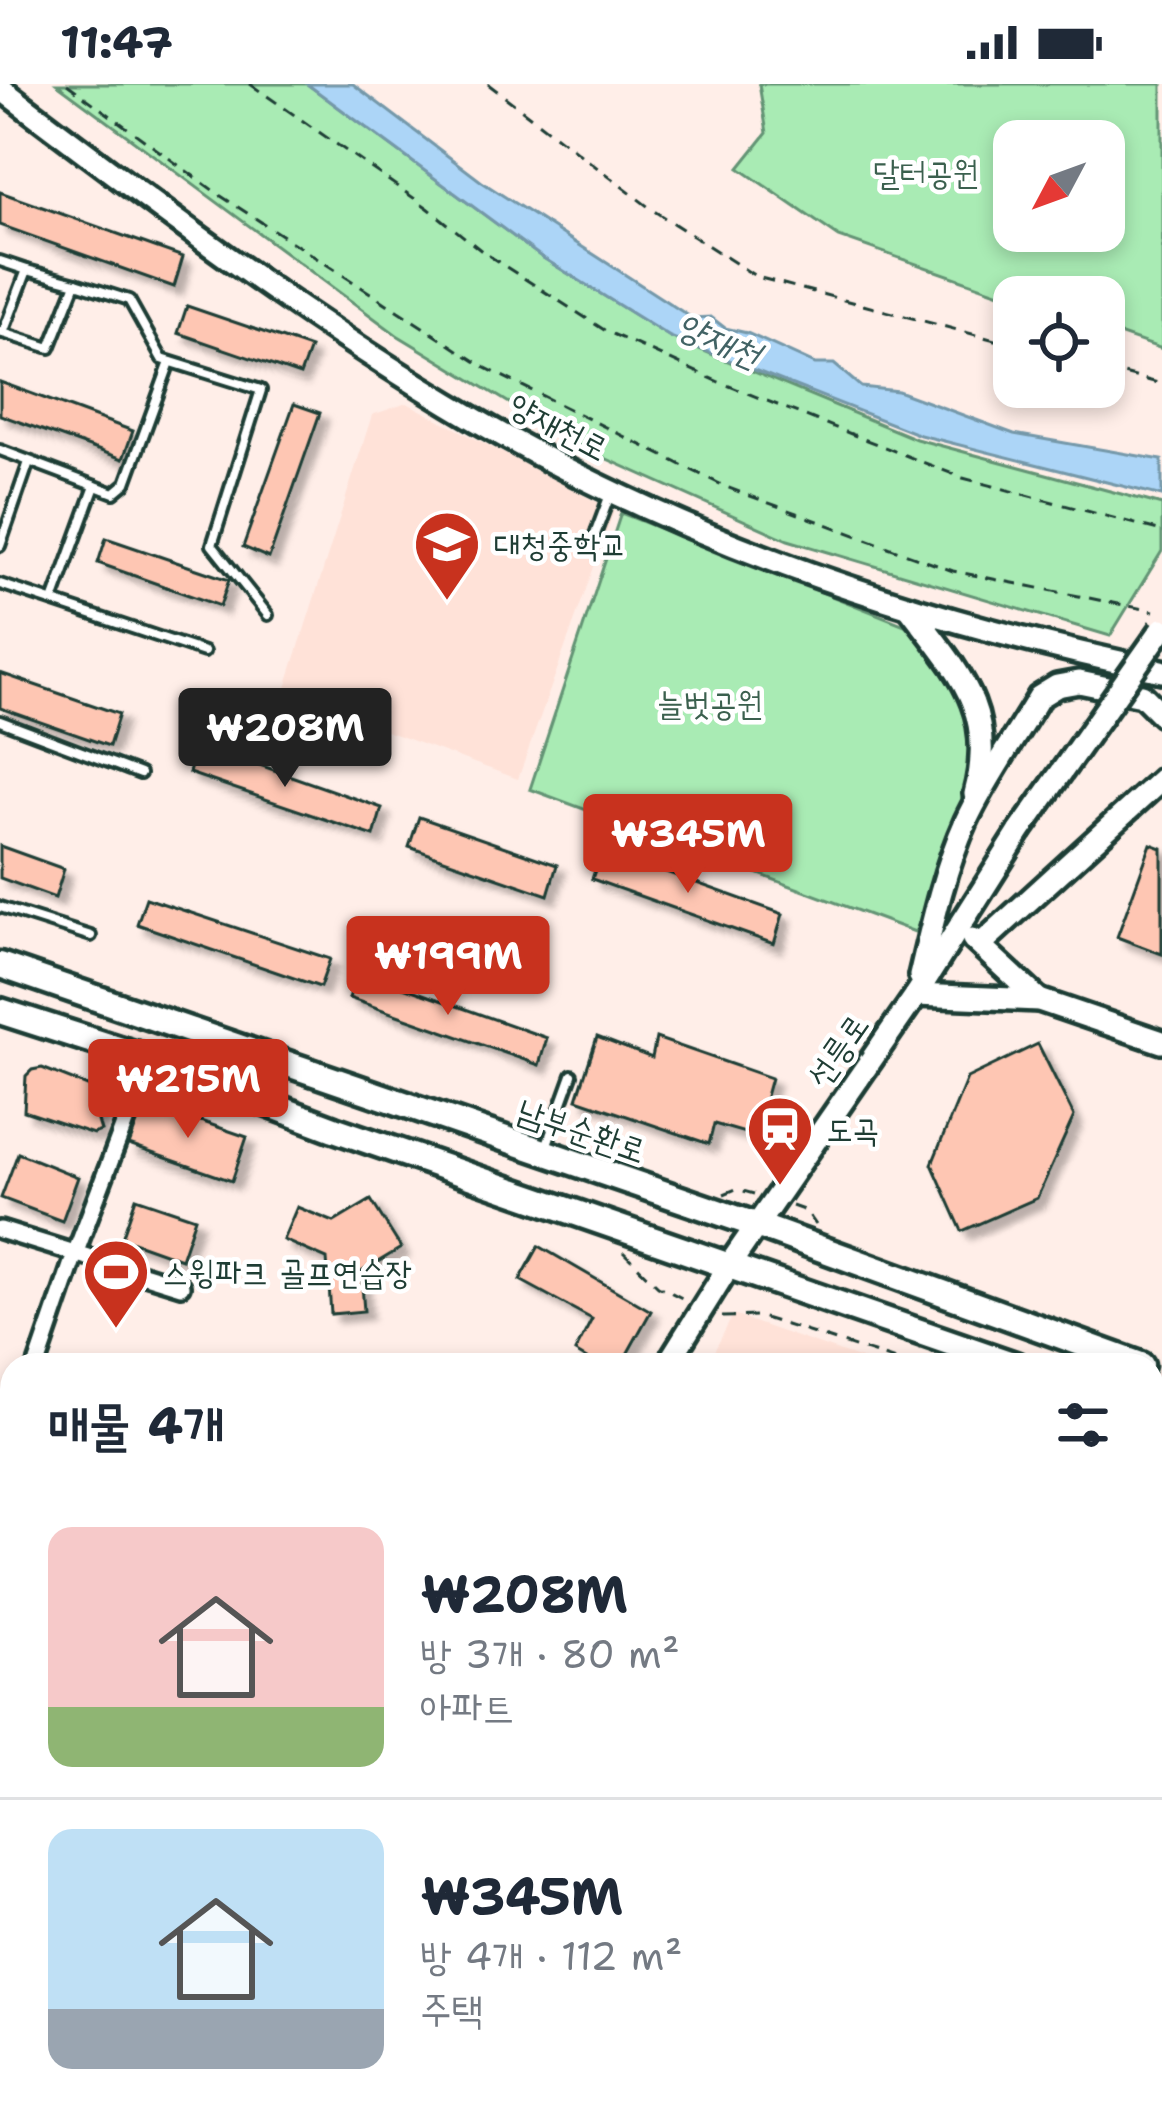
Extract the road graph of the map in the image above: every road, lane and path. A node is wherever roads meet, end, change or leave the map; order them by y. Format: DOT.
graph roads {
  1 [pos="68,84"];
  2 [pos="250,84"];
  3 [pos="488,84"];
  4 [pos="0,88"];
  5 [pos="0,261"];
  6 [pos="26,270"];
  7 [pos="76,283"];
  8 [pos="1,333"];
  9 [pos="993,339"];
  10 [pos="170,362"];
  11 [pos="1125,374"];
  12 [pos="1162,384"];
  13 [pos="0,450"];
  14 [pos="29,462"];
  15 [pos="95,486"];
  16 [pos="611,491"];
  17 [pos="1162,531"];
  18 [pos="0,546"];
  19 [pos="590,548"];
  20 [pos="0,584"];
  21 [pos="53,602"];
  22 [pos="909,607"];
  23 [pos="1162,613"];
  24 [pos="268,615"];
  25 [pos="1162,629"];
  26 [pos="204,652"];
  27 [pos="1162,671"];
  28 [pos="1162,716"];
  29 [pos="0,722"];
  30 [pos="140,774"];
  31 [pos="1162,779"];
  32 [pos="969,814"];
  33 [pos="0,907"];
  34 [pos="958,928"];
  35 [pos="91,936"];
  36 [pos="980,945"];
  37 [pos="0,965"];
  38 [pos="916,994"];
  39 [pos="1039,1000"];
  40 [pos="0,1011"];
  41 [pos="1162,1042"];
  42 [pos="145,1070"];
  43 [pos="572,1075"];
  44 [pos="182,1095"];
  45 [pos="544,1152"];
  46 [pos="757,1225"];
  47 [pos="0,1230"];
  48 [pos="622,1251"];
  49 [pos="75,1254"];
  50 [pos="730,1264"];
  51 [pos="181,1286"];
  52 [pos="703,1308"];
  53 [pos="41,1353"];
  54 [pos="675,1353"];
  55 [pos="873,1353"];
  56 [pos="981,1353"];
  57 [pos="1108,1353"];
  1 -- 23 [label="path"];
  2 -- 17 [label="path"];
  3 -- 9 [label="path"];
  4 -- 16 [label="street, 양재천로"];
  5 -- 6 [label="lane"];
  6 -- 7 [label="lane"];
  6 -- 8 [label="lane"];
  7 -- 8 [label="lane"];
  7 -- 10 [label="lane"];
  10 -- 15 [label="lane"];
  10 -- 24 [label="lane"];
  11 -- 12 [label="path"];
  13 -- 14 [label="lane"];
  14 -- 15 [label="lane"];
  14 -- 18 [label="lane"];
  15 -- 21 [label="lane"];
  16 -- 19 [label="lane"];
  16 -- 22 [label="street, 양재천로"];
  20 -- 21 [label="lane"];
  21 -- 26 [label="lane"];
  22 -- 27 [label="street, 양재천로"];
  22 -- 32 [label="street"];
  25 -- 34 [label="street, 선릉로, bridge"];
  28 -- 32 [label="street"];
  29 -- 30 [label="lane"];
  31 -- 36 [label="street"];
  32 -- 38 [label="street"];
  33 -- 35 [label="lane"];
  34 -- 36 [label="street"];
  34 -- 38 [label="street, 선릉로"];
  36 -- 39 [label="street"];
  37 -- 45 [label="main road, 남부순환로"];
  38 -- 39 [label="street"];
  38 -- 46 [label="street, 선릉로"];
  39 -- 41 [label="street"];
  40 -- 42 [label="main road"];
  42 -- 44 [label="path"];
  42 -- 49 [label="street"];
  42 -- 50 [label="main road"];
  43 -- 45 [label="lane"];
  45 -- 46 [label="main road, 남부순환로"];
  46 -- 50 [label="street, 선릉로"];
  46 -- 57 [label="main road, 남부순환로"];
  47 -- 49 [label="street"];
  48 -- 52 [label="path"];
  49 -- 51 [label="street"];
  49 -- 53 [label="street"];
  50 -- 52 [label="street, 선릉로"];
  50 -- 56 [label="main road"];
  52 -- 54 [label="street, 선릉로"];
  52 -- 55 [label="path"];
}
